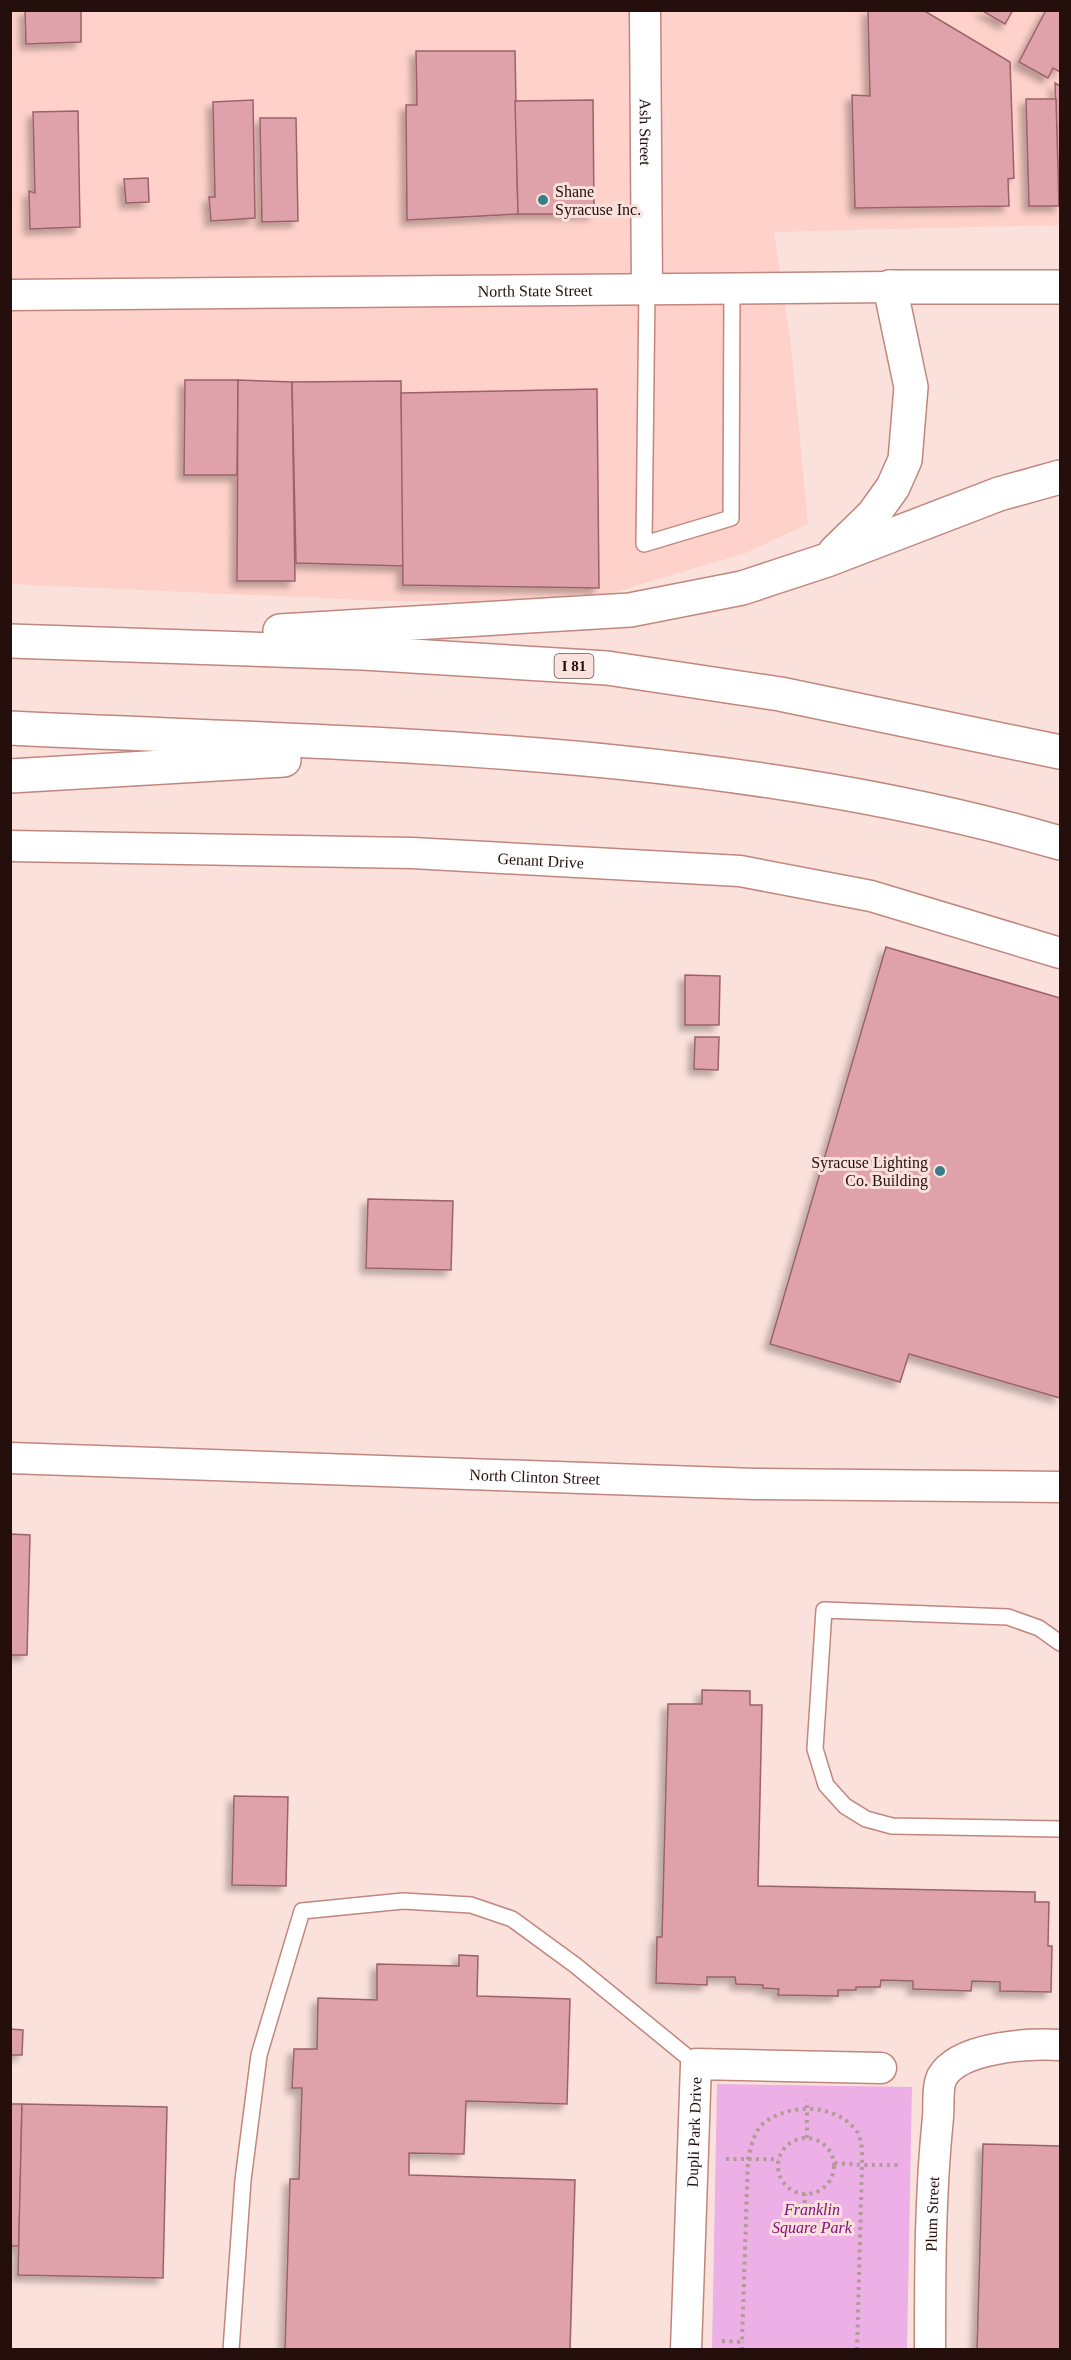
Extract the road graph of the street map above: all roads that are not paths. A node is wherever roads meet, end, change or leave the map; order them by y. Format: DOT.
graph roads {
  1 [pos="645,10"];
  2 [pos="732,287"];
  3 [pos="890,287"];
  4 [pos="1060,287"];
  5 [pos="647,288"];
  6 [pos="10,295"];
  7 [pos="1060,477"];
  8 [pos="827,560"];
  9 [pos="10,640"];
  10 [pos="81,643"];
  11 [pos="10,728"];
  12 [pos="456,750"];
  13 [pos="1060,752"];
  14 [pos="10,776"];
  15 [pos="1060,843"];
  16 [pos="10,846"];
  17 [pos="1060,953"];
  18 [pos="10,1458"];
  19 [pos="1060,1488"];
  20 [pos="1060,1643"];
  21 [pos="1060,1829"];
  22 [pos="1060,2045"];
  23 [pos="696,2064"];
  24 [pos="881,2068"];
  25 [pos="231,2349"];
  26 [pos="686,2349"];
  27 [pos="930,2349"];
  1 -- 5 [label="street, Ash Street"];
  2 -- 3 [label="street, North State Street"];
  2 -- 5 [label="street, North State Street"];
  2 -- 5 [label="lane"];
  3 -- 4 [label="main road, North State Street"];
  3 -- 8 [label="main road"];
  5 -- 6 [label="street, North State Street"];
  7 -- 8 [label="main road"];
  8 -- 10 [label="main road"];
  9 -- 10 [label="main road, I 81"];
  10 -- 13 [label="main road, I 81"];
  11 -- 12 [label="main road"];
  12 -- 14 [label="main road"];
  12 -- 15 [label="main road"];
  16 -- 17 [label="street, Genant Drive"];
  18 -- 19 [label="street, North Clinton Street"];
  20 -- 21 [label="lane"];
  22 -- 27 [label="street, Plum Street"];
  23 -- 24 [label="street, Dupli Park Drive"];
  23 -- 25 [label="lane"];
  23 -- 26 [label="street, Dupli Park Drive"];
}
